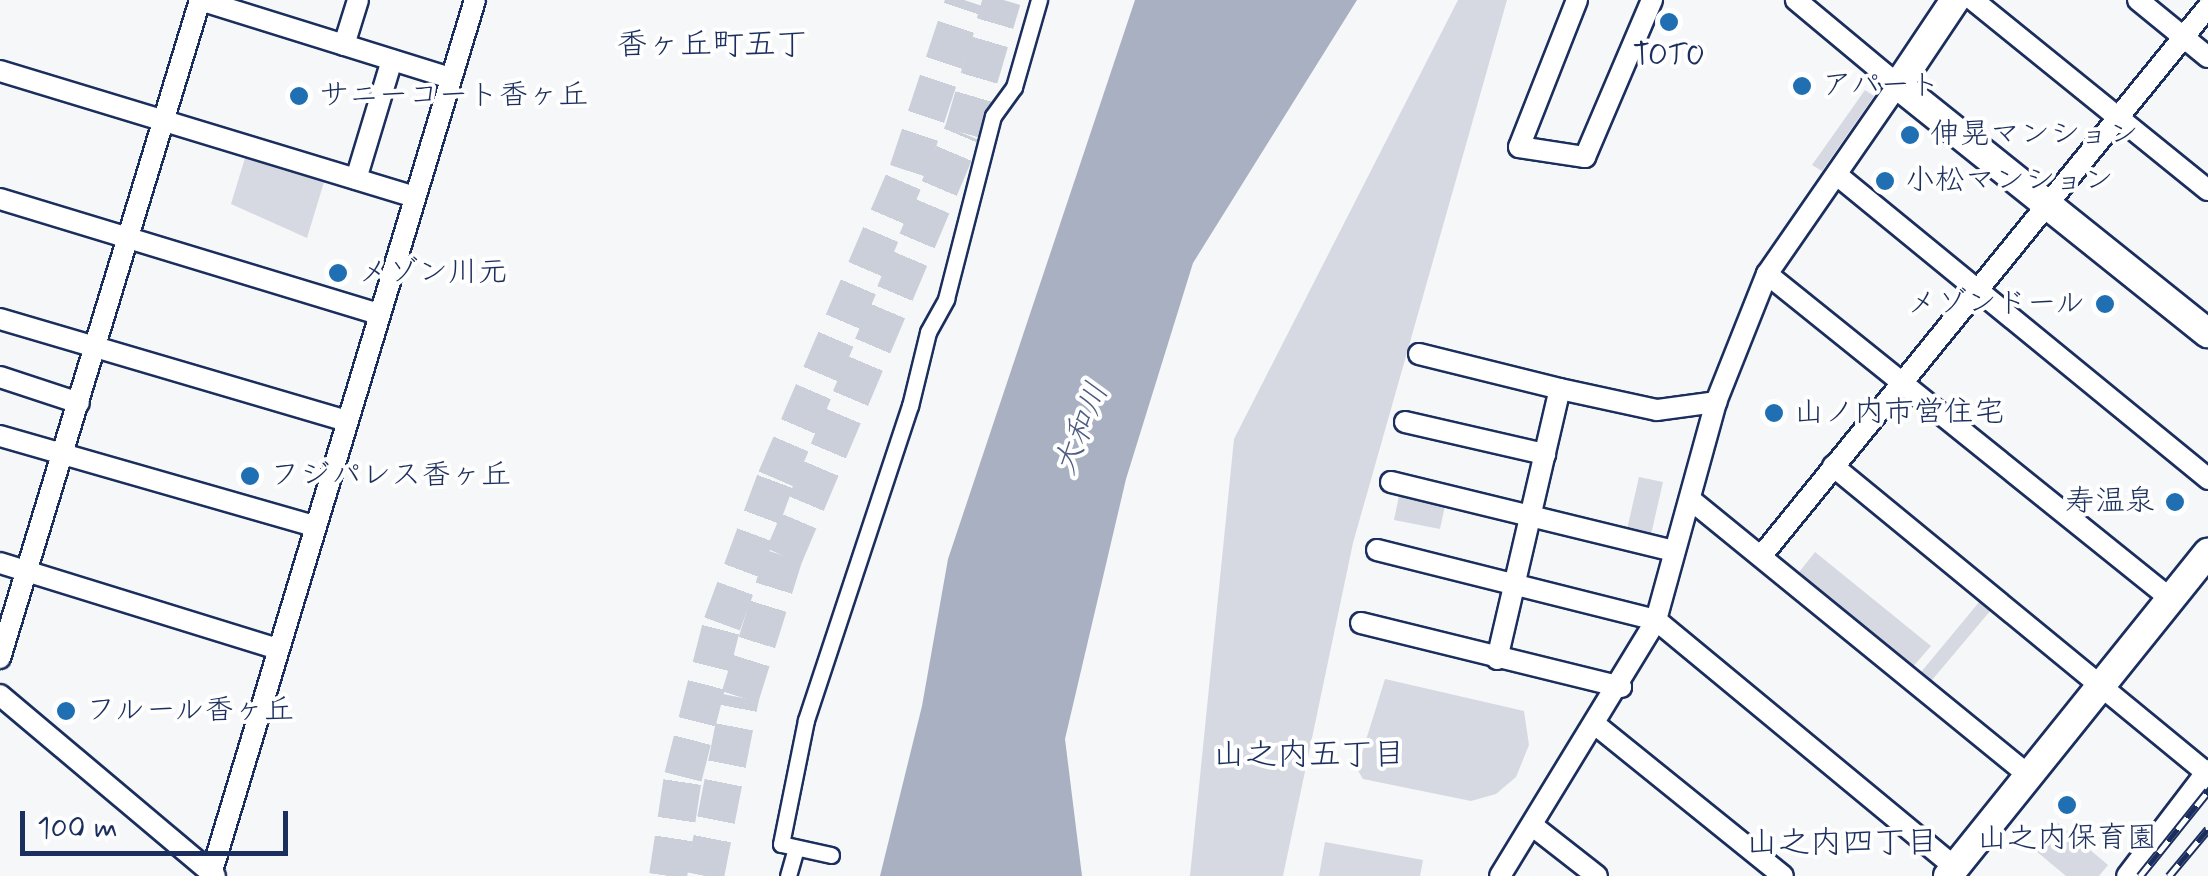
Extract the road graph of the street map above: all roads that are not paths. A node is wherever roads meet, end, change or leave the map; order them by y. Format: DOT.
graph roads {
  1 [pos="200,0"];
  2 [pos="358,0"];
  3 [pos="475,0"];
  4 [pos="1039,0"];
  5 [pos="1577,0"];
  6 [pos="1652,0"];
  7 [pos="1796,0"];
  8 [pos="1955,0"];
  9 [pos="1973,0"];
  10 [pos="2138,0"];
  11 [pos="2208,7"];
  12 [pos="2184,37"];
  13 [pos="344,45"];
  14 [pos="2208,57"];
  15 [pos="392,60"];
  16 [pos="0,71"];
  17 [pos="451,78"];
  18 [pos="1898,85"];
  19 [pos="2116,116"];
  20 [pos="164,122"];
  21 [pos="1837,175"];
  22 [pos="356,180"];
  23 [pos="2208,190"];
  24 [pos="415,197"];
  25 [pos="0,199"];
  26 [pos="2048,204"];
  27 [pos="128,238"];
  28 [pos="1767,274"];
  29 [pos="1978,288"];
  30 [pos="379,314"];
  31 [pos="0,319"];
  32 [pos="2208,334"];
  33 [pos="96,348"];
  34 [pos="1419,354"];
  35 [pos="0,378"];
  36 [pos="1903,380"];
  37 [pos="1560,389"];
  38 [pos="1716,402"];
  39 [pos="80,403"];
  40 [pos="346,421"];
  41 [pos="1405,422"];
  42 [pos="0,436"];
  43 [pos="1545,454"];
  44 [pos="64,455"];
  45 [pos="1833,466"];
  46 [pos="2208,479"];
  47 [pos="1391,482"];
  48 [pos="1691,500"];
  49 [pos="1534,514"];
  50 [pos="314,526"];
  51 [pos="1376,550"];
  52 [pos="1674,551"];
  53 [pos="2208,553"];
  54 [pos="1763,554"];
  55 [pos="0,563"];
  56 [pos="28,571"];
  57 [pos="1515,583"];
  58 [pos="2171,600"];
  59 [pos="1656,620"];
  60 [pos="1361,624"];
  61 [pos="278,649"];
  62 [pos="0,658"];
  63 [pos="1498,659"];
  64 [pos="1621,686"];
  65 [pos="2099,687"];
  66 [pos="0,695"];
  67 [pos="1596,725"];
  68 [pos="2207,771"];
  69 [pos="2029,776"];
  70 [pos="1533,826"];
  71 [pos="796,848"];
  72 [pos="832,855"];
  73 [pos="1952,871"];
  74 [pos="214,873"];
  75 [pos="788,876"];
  76 [pos="1500,876"];
  77 [pos="1597,876"];
  78 [pos="1783,876"];
  79 [pos="2127,876"];
  1 -- 13 [label="street"];
  1 -- 20 [label="street"];
  2 -- 13 [label="street"];
  3 -- 17 [label="street"];
  4 -- 71 [label="street"];
  5 -- 6 [label="street"];
  7 -- 18 [label="street"];
  8 -- 18 [label="street"];
  9 -- 19 [label="street"];
  10 -- 12 [label="street"];
  11 -- 12 [label="street"];
  12 -- 14 [label="street"];
  12 -- 19 [label="street"];
  13 -- 15 [label="street"];
  15 -- 17 [label="street"];
  15 -- 22 [label="street"];
  16 -- 20 [label="street"];
  17 -- 24 [label="street"];
  18 -- 21 [label="street"];
  18 -- 26 [label="street"];
  19 -- 23 [label="street"];
  19 -- 26 [label="street"];
  20 -- 22 [label="street"];
  20 -- 27 [label="street"];
  21 -- 28 [label="street"];
  21 -- 29 [label="street"];
  22 -- 24 [label="street"];
  24 -- 30 [label="street"];
  25 -- 27 [label="street"];
  26 -- 29 [label="street"];
  26 -- 32 [label="street"];
  27 -- 30 [label="street"];
  27 -- 33 [label="street"];
  28 -- 36 [label="street"];
  28 -- 38 [label="street"];
  29 -- 36 [label="street"];
  29 -- 46 [label="street"];
  30 -- 40 [label="street"];
  31 -- 33 [label="street"];
  33 -- 39 [label="street"];
  33 -- 40 [label="street"];
  34 -- 37 [label="street"];
  35 -- 39 [label="street"];
  36 -- 45 [label="street"];
  36 -- 58 [label="street"];
  37 -- 38 [label="street"];
  37 -- 43 [label="street"];
  38 -- 48 [label="street"];
  39 -- 44 [label="street"];
  40 -- 50 [label="street"];
  41 -- 43 [label="street"];
  42 -- 44 [label="street"];
  43 -- 49 [label="street"];
  44 -- 50 [label="street"];
  44 -- 56 [label="street"];
  45 -- 54 [label="street"];
  45 -- 65 [label="street"];
  47 -- 49 [label="street"];
  48 -- 52 [label="street"];
  48 -- 54 [label="street"];
  49 -- 52 [label="street"];
  49 -- 57 [label="street"];
  50 -- 61 [label="street"];
  51 -- 57 [label="street"];
  52 -- 59 [label="street"];
  53 -- 58 [label="street"];
  54 -- 69 [label="street"];
  55 -- 56 [label="street"];
  56 -- 61 [label="street"];
  56 -- 62 [label="street"];
  57 -- 59 [label="street"];
  57 -- 63 [label="street"];
  58 -- 65 [label="street"];
  59 -- 64 [label="street"];
  59 -- 73 [label="street"];
  60 -- 63 [label="street"];
  61 -- 74 [label="street"];
  63 -- 64 [label="street"];
  64 -- 67 [label="street"];
  65 -- 68 [label="street"];
  65 -- 69 [label="street"];
  66 -- 74 [label="street"];
  67 -- 70 [label="street"];
  67 -- 78 [label="street"];
  68 -- 79 [label="street"];
  69 -- 73 [label="street"];
  70 -- 76 [label="street"];
  70 -- 77 [label="street"];
  71 -- 72 [label="street"];
  71 -- 75 [label="street"];
}
